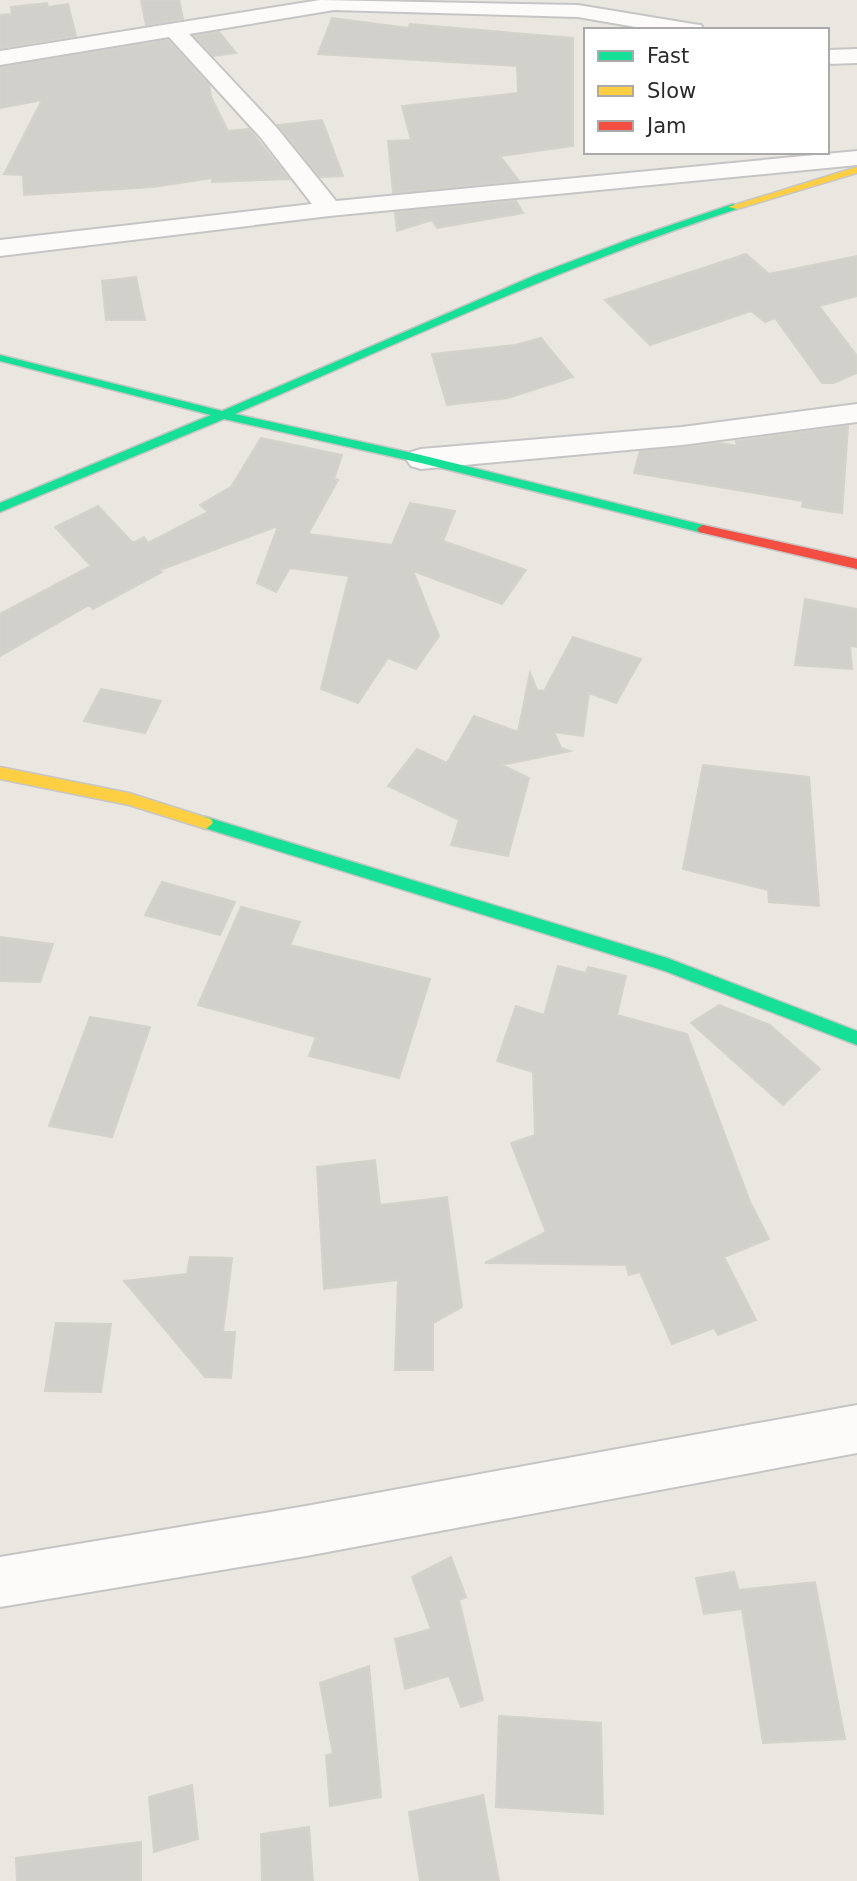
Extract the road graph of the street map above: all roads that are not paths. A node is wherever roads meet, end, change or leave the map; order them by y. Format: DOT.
graph roads {
  1 [pos="681,28"];
  2 [pos="173,29"];
  3 [pos="857,56"];
  4 [pos="829,57"];
  5 [pos="0,58"];
  6 [pos="857,158"];
  7 [pos="857,170"];
  8 [pos="329,209"];
  9 [pos="0,248"];
  10 [pos="0,358"];
  11 [pos="857,413"];
  12 [pos="224,415"];
  13 [pos="421,459"];
  14 [pos="0,508"];
  15 [pos="857,564"];
  16 [pos="0,773"];
  17 [pos="857,1038"];
  18 [pos="857,1429"];
  19 [pos="0,1582"];
  1 -- 2 [label="street"];
  2 -- 5 [label="street"];
  2 -- 8 [label="street"];
  3 -- 4 [label="street"];
  6 -- 8 [label="street"];
  7 -- 12 [label="street"];
  8 -- 9 [label="street"];
  10 -- 12 [label="street"];
  11 -- 13 [label="street"];
  12 -- 13 [label="street"];
  12 -- 14 [label="street"];
  13 -- 15 [label="street"];
  16 -- 17 [label="street"];
  18 -- 19 [label="street"];
}
